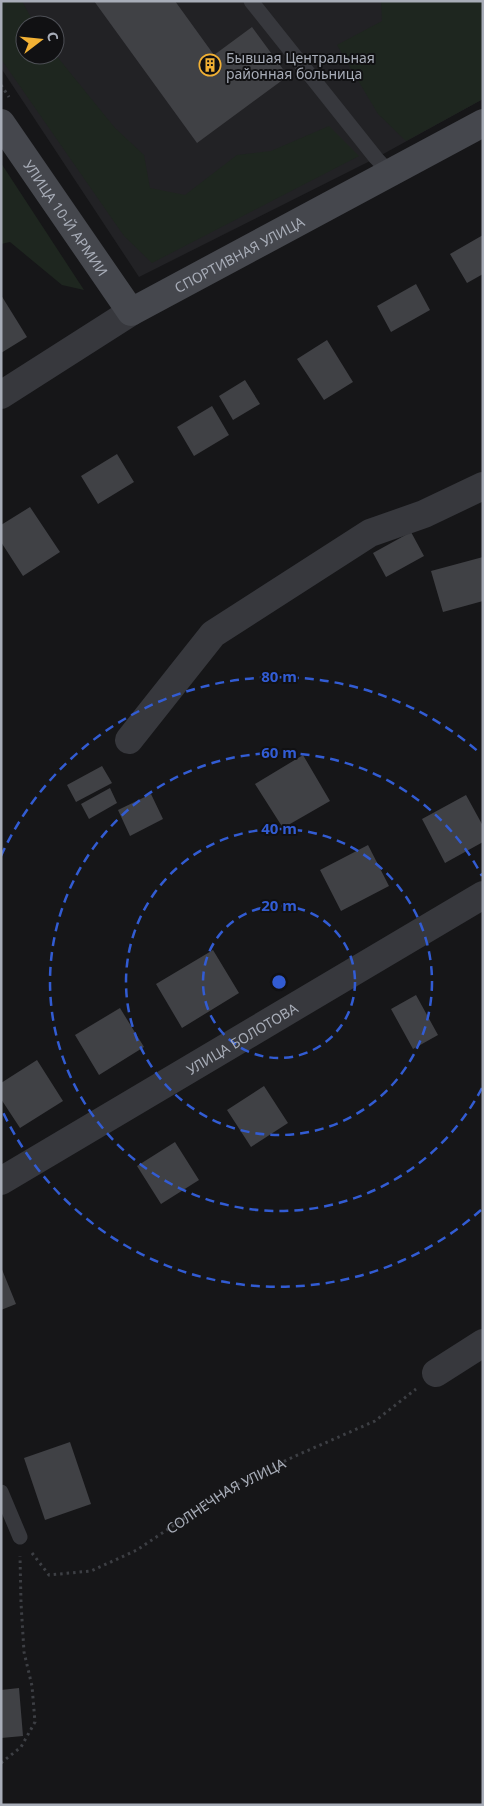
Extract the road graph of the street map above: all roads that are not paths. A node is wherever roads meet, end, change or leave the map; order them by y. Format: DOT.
graph roads {
  1 [pos="252,1"];
  2 [pos="483,123"];
  3 [pos="1,124"];
  4 [pos="390,173"];
  5 [pos="131,312"];
  6 [pos="1,395"];
  7 [pos="483,486"];
  8 [pos="129,740"];
  9 [pos="483,895"];
  10 [pos="1,1181"];
  11 [pos="483,1343"];
  12 [pos="436,1373"];
  13 [pos="1,1492"];
  14 [pos="20,1537"];
  1 -- 4 [label="lane"];
  2 -- 4 [label="main road, СПОРТИВНАЯ УЛИЦА"];
  3 -- 5 [label="main road, УЛИЦА 10-Й АРМИИ"];
  4 -- 5 [label="main road, СПОРТИВНАЯ УЛИЦА"];
  5 -- 6 [label="street, СПОРТИВНАЯ УЛИЦА"];
  7 -- 8 [label="street"];
  9 -- 10 [label="street, УЛИЦА БОЛОТОВА"];
  11 -- 12 [label="street"];
  13 -- 14 [label="lane"];
}
